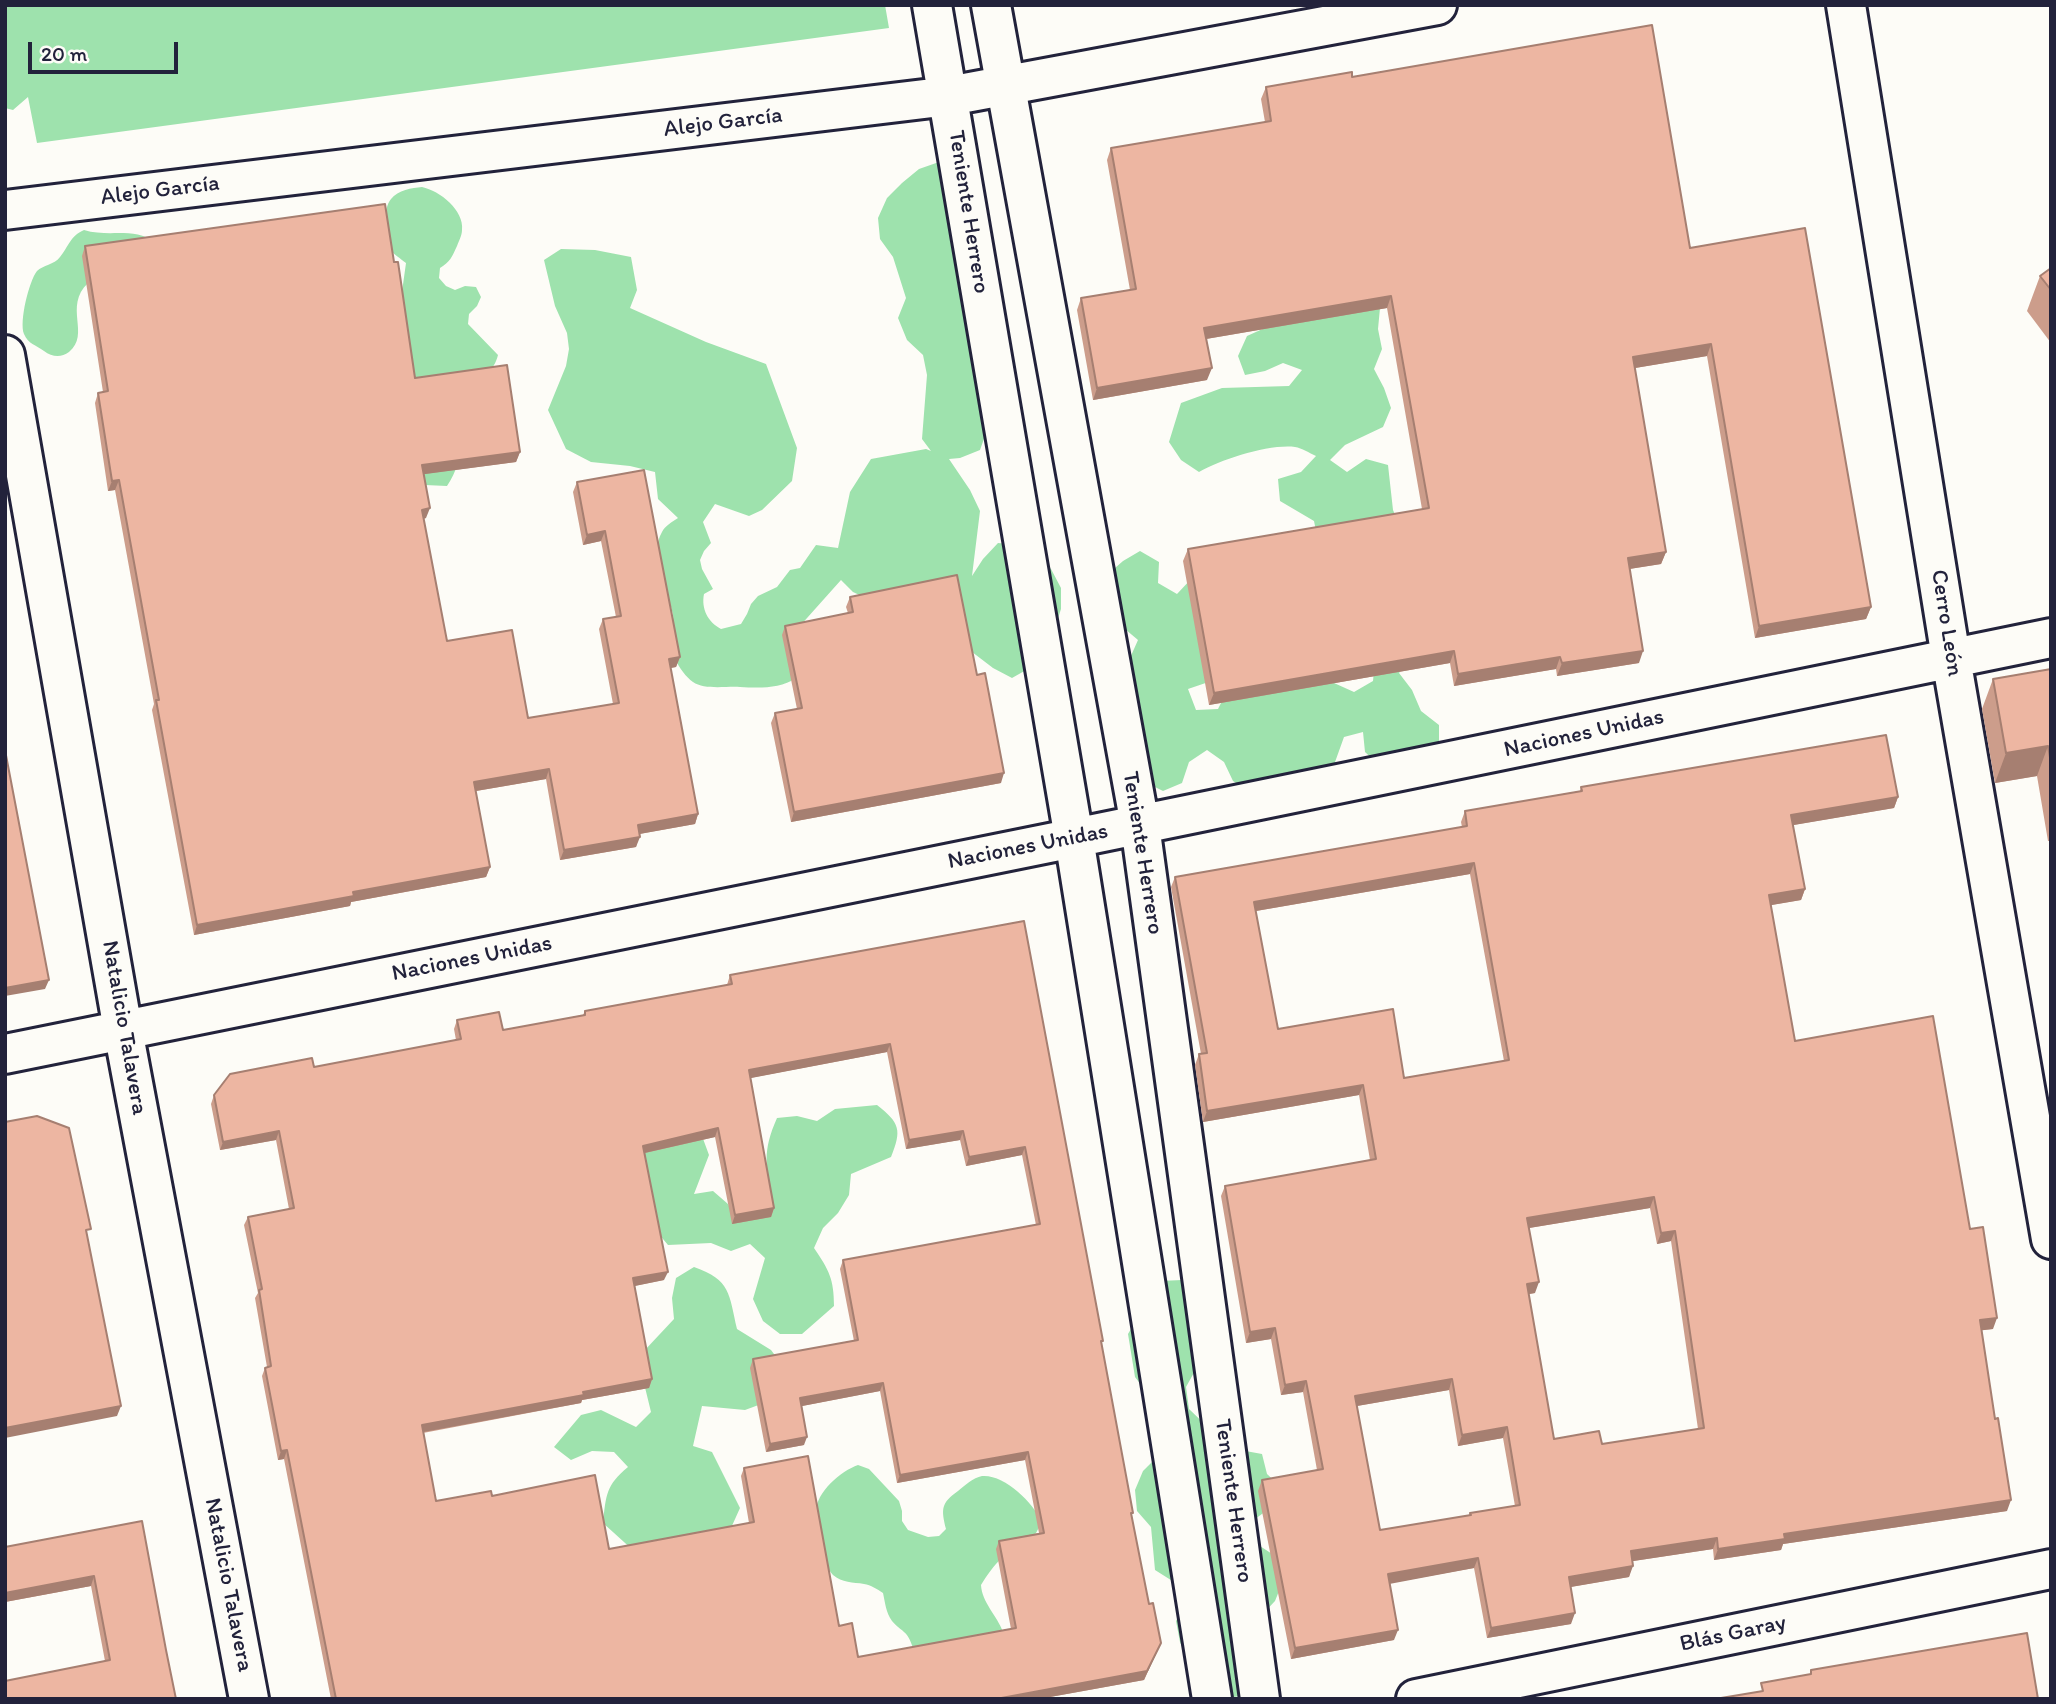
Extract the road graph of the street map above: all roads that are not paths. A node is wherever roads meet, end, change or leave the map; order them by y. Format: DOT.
graph roads {
  1 [pos="932,5"];
  2 [pos="990,5"];
  3 [pos="1437,5"];
  4 [pos="1846,5"];
  5 [pos="1005,86"];
  6 [pos="949,96"];
  7 [pos="5,210"];
  8 [pos="5,355"];
  9 [pos="1063,405"];
  10 [pos="1003,419"];
  11 [pos="2051,638"];
  12 [pos="1951,658"];
  13 [pos="1140,825"];
  14 [pos="1074,838"];
  15 [pos="123,1030"];
  16 [pos="5,1054"];
  17 [pos="2051,1239"];
  18 [pos="1206,1304"];
  19 [pos="1150,1315"];
  20 [pos="2051,1569"];
  21 [pos="249,1699"];
  22 [pos="1212,1699"];
  23 [pos="1260,1699"];
  24 [pos="1416,1699"];
  1 -- 6 [label="street, Teniente Herrero"];
  2 -- 5 [label="street, Teniente Herrero"];
  3 -- 5 [label="street, Alejo García"];
  4 -- 12 [label="street, Cerro León"];
  5 -- 6 [label="street, Alejo García"];
  5 -- 9 [label="street, Teniente Herrero"];
  6 -- 7 [label="street, Alejo García"];
  6 -- 10 [label="street, Teniente Herrero"];
  8 -- 15 [label="street, Natalicio Talavera"];
  9 -- 10 [label="street"];
  9 -- 13 [label="street, Teniente Herrero"];
  10 -- 14 [label="street, Teniente Herrero"];
  11 -- 12 [label="street, Naciones Unidas"];
  12 -- 13 [label="street, Naciones Unidas"];
  12 -- 17 [label="street, Cerro León"];
  13 -- 14 [label="street, Naciones Unidas"];
  13 -- 18 [label="street, Teniente Herrero"];
  14 -- 15 [label="street, Naciones Unidas"];
  14 -- 19 [label="street, Teniente Herrero"];
  15 -- 16 [label="street, Naciones Unidas"];
  15 -- 21 [label="street, Natalicio Talavera"];
  18 -- 19 [label="street"];
  18 -- 23 [label="street, Teniente Herrero"];
  19 -- 22 [label="street, Teniente Herrero"];
  20 -- 24 [label="street, Blás Garay"];
}
